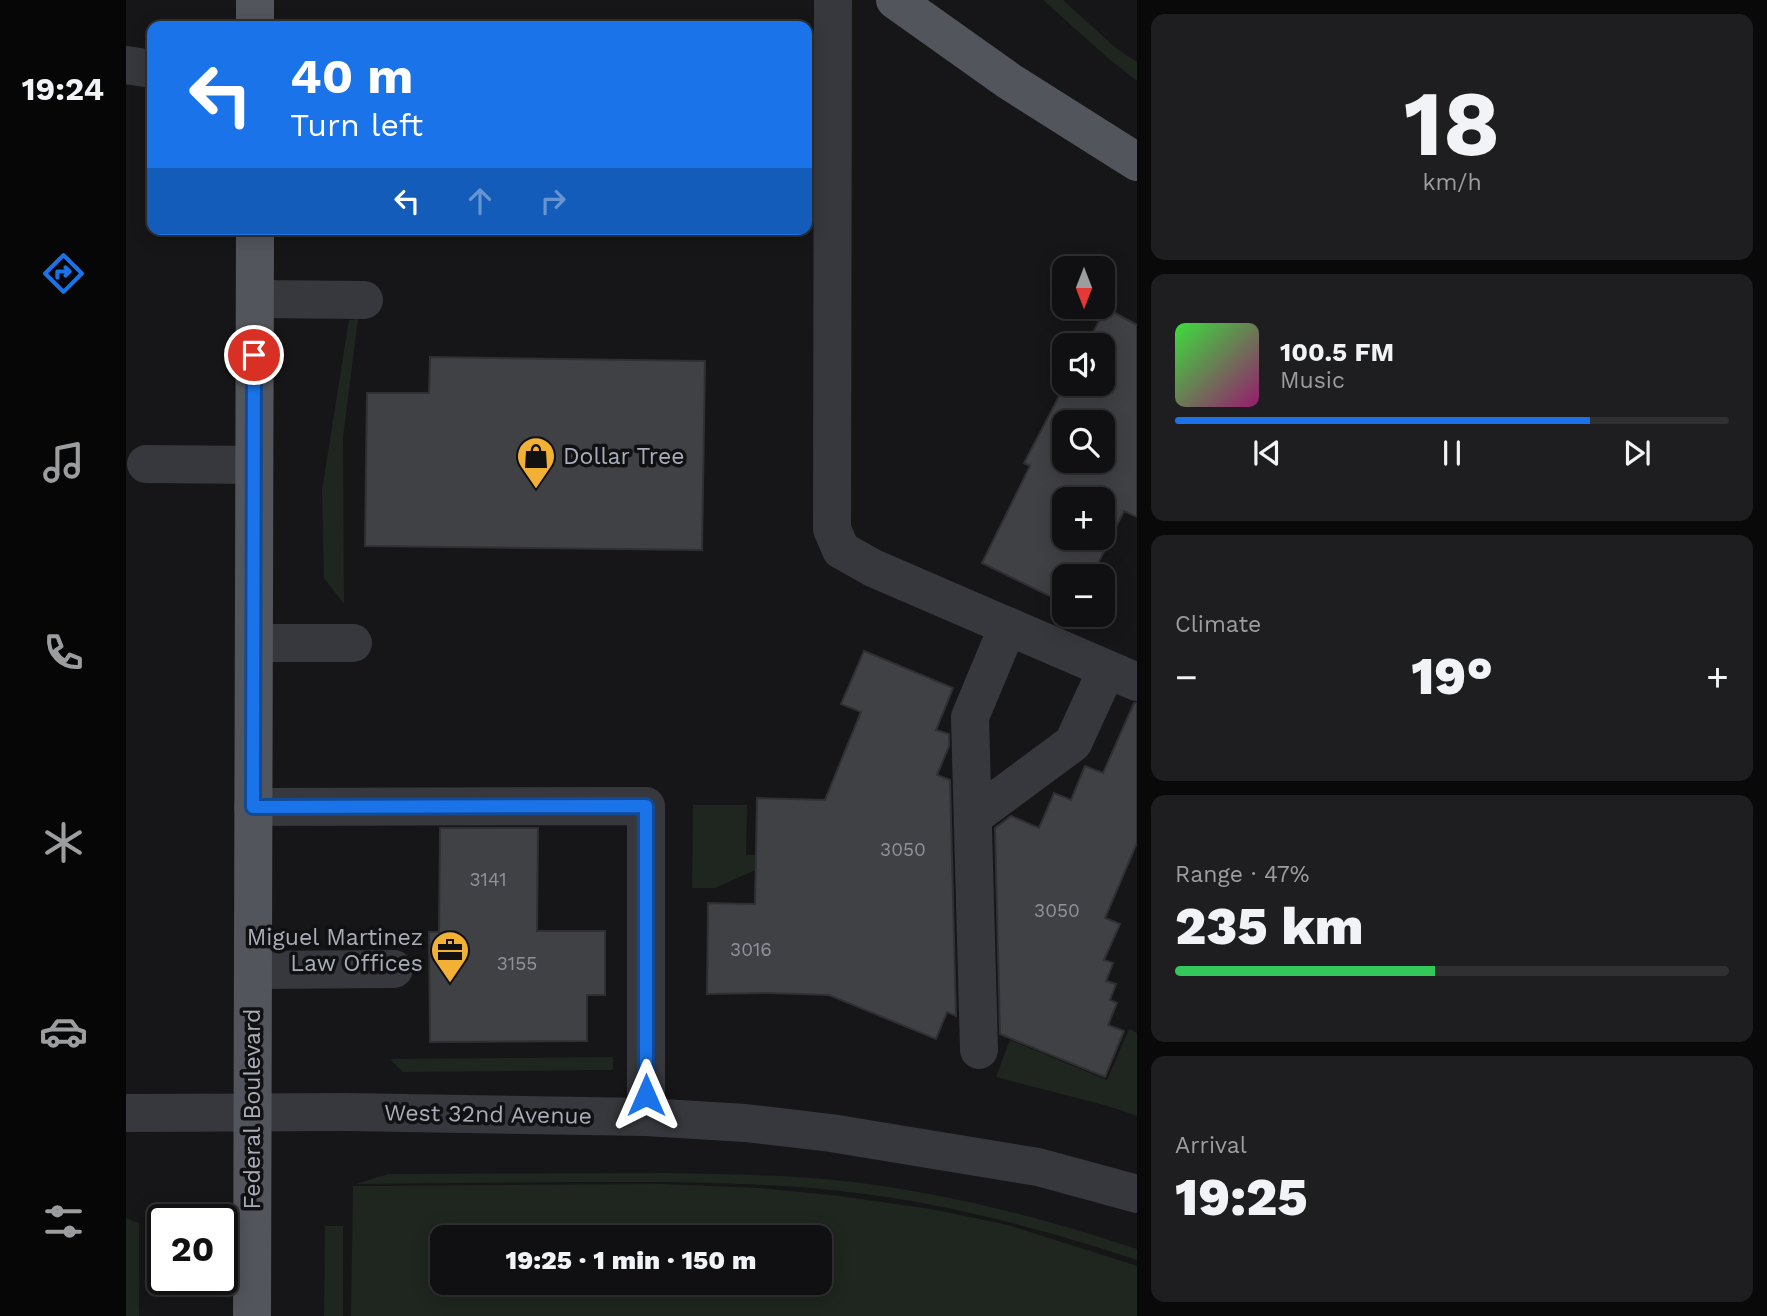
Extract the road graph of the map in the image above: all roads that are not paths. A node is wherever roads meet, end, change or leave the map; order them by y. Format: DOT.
graph roads {
  1 [pos="255,0"];
  2 [pos="834,0"];
  3 [pos="895,0"];
  4 [pos="255,21"];
  5 [pos="126,65"];
  6 [pos="147,68"];
  7 [pos="1137,162"];
  8 [pos="255,235"];
  9 [pos="255,299"];
  10 [pos="364,300"];
  11 [pos="146,464"];
  12 [pos="254,465"];
  13 [pos="1008,626"];
  14 [pos="254,643"];
  15 [pos="353,643"];
  16 [pos="1122,675"];
  17 [pos="253,807"];
  18 [pos="973,817"];
  19 [pos="394,969"];
  20 [pos="253,970"];
  21 [pos="979,1050"];
  22 [pos="126,1113"];
  23 [pos="253,1113"];
  24 [pos="646,1117"];
  25 [pos="1137,1194"];
  26 [pos="252,1316"];
  1 -- 4 [label="main road"];
  2 -- 13 [label="street"];
  3 -- 7 [label="main road"];
  5 -- 6 [label="street"];
  8 -- 9 [label="main road, Federal Boulevard"];
  9 -- 10 [label="street"];
  9 -- 12 [label="main road, Federal Boulevard"];
  11 -- 12 [label="street"];
  12 -- 14 [label="main road, Federal Boulevard"];
  13 -- 16 [label="street"];
  13 -- 18 [label="street"];
  14 -- 15 [label="street"];
  14 -- 17 [label="main road, Federal Boulevard"];
  16 -- 18 [label="street"];
  17 -- 20 [label="main road, Federal Boulevard"];
  17 -- 24 [label="street"];
  18 -- 21 [label="street"];
  19 -- 20 [label="street"];
  20 -- 23 [label="main road, Federal Boulevard"];
  22 -- 23 [label="street, West 32nd Avenue"];
  23 -- 24 [label="street, West 32nd Avenue"];
  23 -- 26 [label="main road, Federal Boulevard"];
  24 -- 25 [label="street, West 32nd Avenue"];
}
